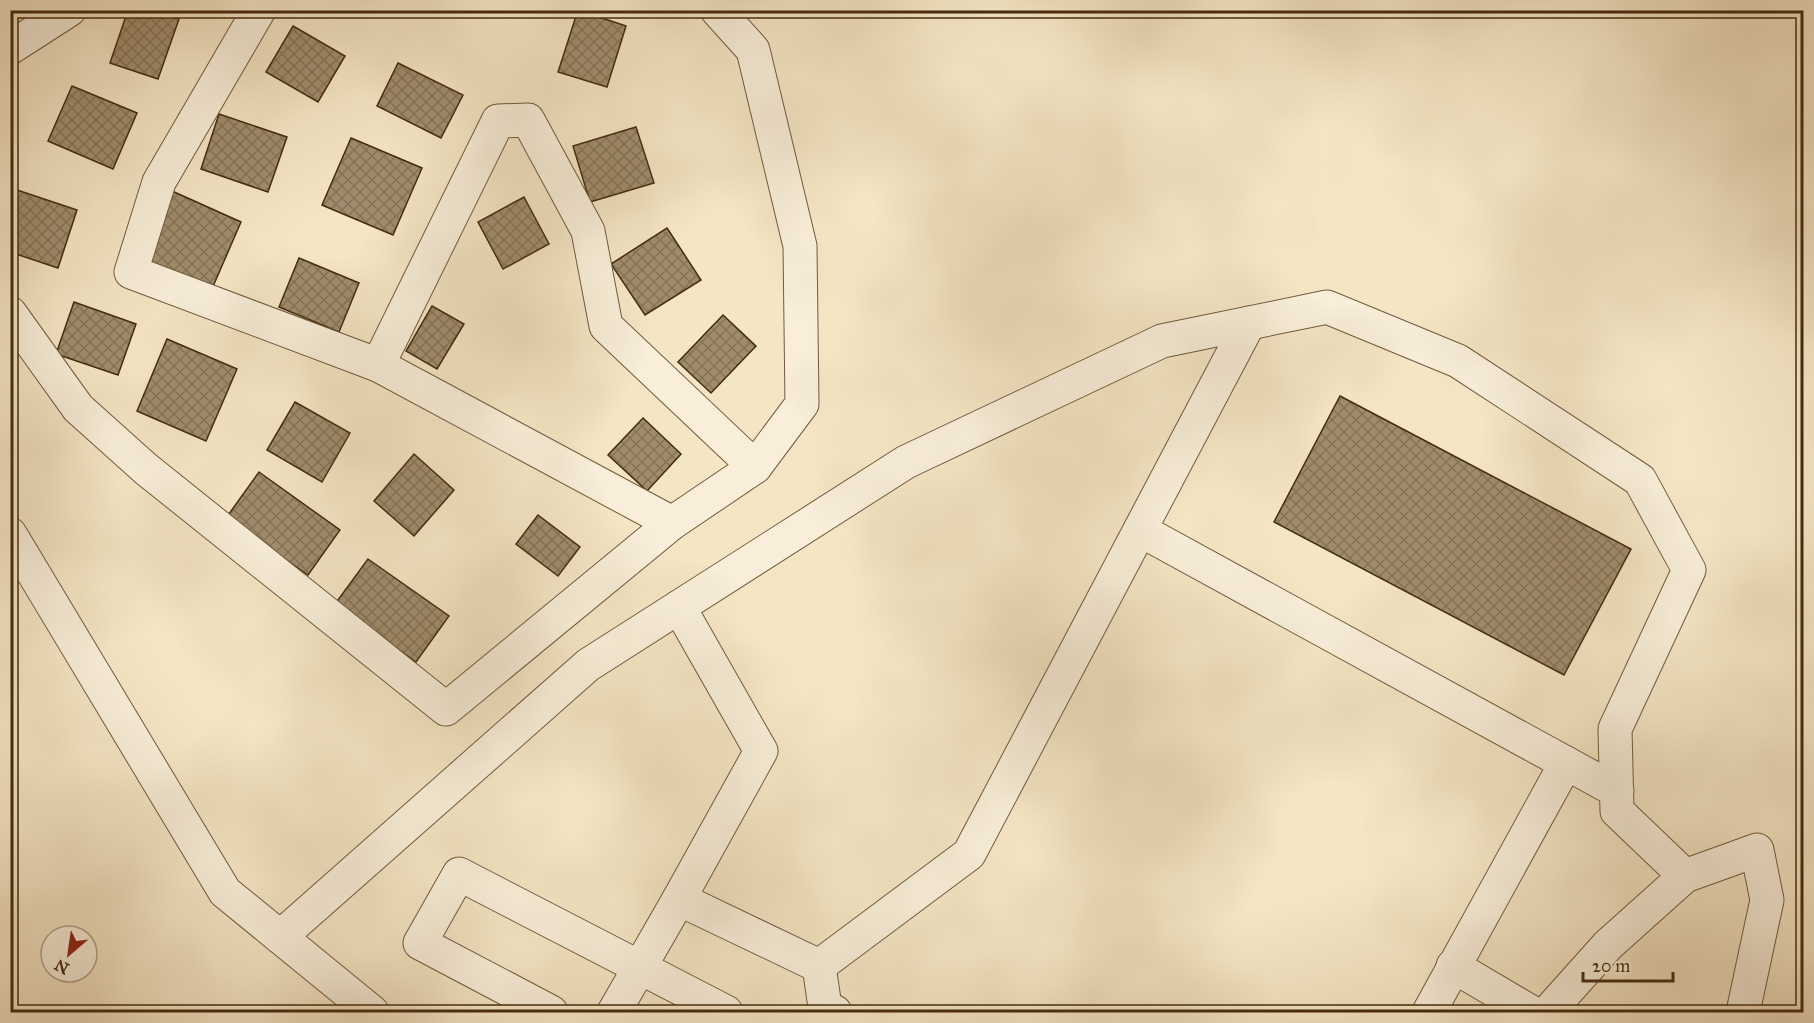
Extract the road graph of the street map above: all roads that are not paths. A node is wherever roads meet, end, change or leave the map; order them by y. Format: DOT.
graph roads {
  1 [pos="69,10"];
  2 [pos="259,10"];
  3 [pos="717,10"];
  4 [pos="10,48"];
  5 [pos="10,313"];
  6 [pos="1249,323"];
  7 [pos="378,365"];
  8 [pos="755,467"];
  9 [pos="672,523"];
  10 [pos="1140,530"];
  11 [pos="10,534"];
  12 [pos="679,607"];
  13 [pos="1566,763"];
  14 [pos="1617,791"];
  15 [pos="1685,876"];
  16 [pos="679,899"];
  17 [pos="279,937"];
  18 [pos="819,966"];
  19 [pos="1453,966"];
  20 [pos="639,967"];
  21 [pos="372,1012"];
  22 [pos="551,1012"];
  23 [pos="614,1012"];
  24 [pos="726,1012"];
  25 [pos="835,1012"];
  26 [pos="1429,1012"];
  27 [pos="1531,1012"];
  28 [pos="1548,1012"];
  29 [pos="1743,1012"];
  1 -- 4 [label="street"];
  2 -- 7 [label="street"];
  3 -- 8 [label="street"];
  5 -- 9 [label="street"];
  6 -- 10 [label="street"];
  6 -- 12 [label="street"];
  6 -- 14 [label="street"];
  7 -- 8 [label="street"];
  7 -- 9 [label="street"];
  8 -- 9 [label="street"];
  10 -- 13 [label="street"];
  10 -- 18 [label="street"];
  11 -- 17 [label="street"];
  12 -- 16 [label="street"];
  12 -- 17 [label="street"];
  13 -- 14 [label="street"];
  13 -- 19 [label="street"];
  14 -- 15 [label="street"];
  15 -- 28 [label="street"];
  15 -- 29 [label="street"];
  16 -- 18 [label="street"];
  16 -- 20 [label="street"];
  17 -- 21 [label="street"];
  18 -- 25 [label="street"];
  19 -- 26 [label="street"];
  19 -- 27 [label="street"];
  20 -- 22 [label="street"];
  20 -- 23 [label="street"];
  20 -- 24 [label="street"];
}
